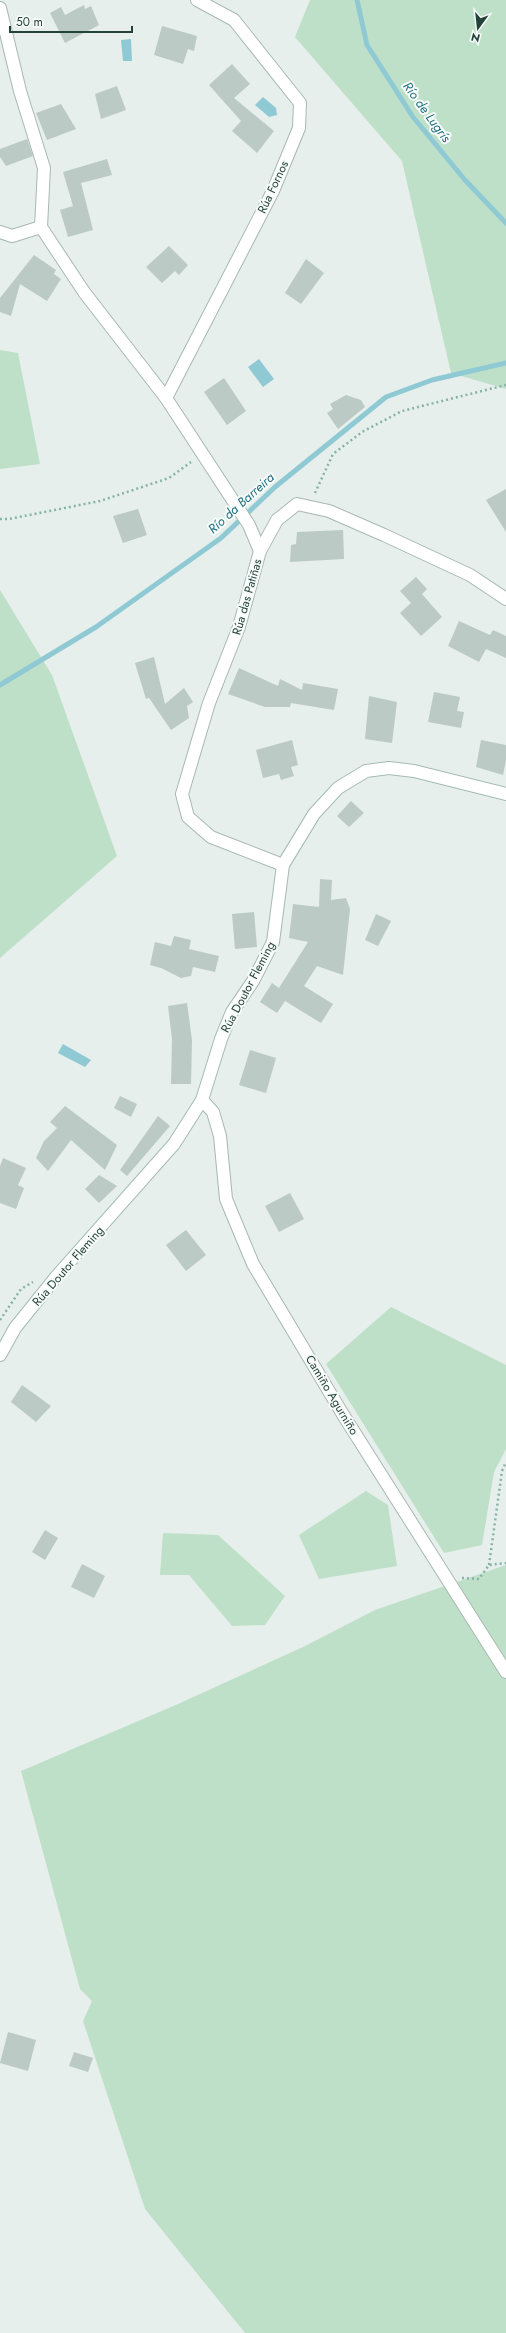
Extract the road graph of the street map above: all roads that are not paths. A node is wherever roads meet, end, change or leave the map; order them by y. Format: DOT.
graph roads {
  1 [pos="197,0"];
  2 [pos="0,8"];
  3 [pos="41,227"];
  4 [pos="0,232"];
  5 [pos="166,398"];
  6 [pos="260,551"];
  7 [pos="506,599"];
  8 [pos="506,794"];
  9 [pos="283,865"];
  10 [pos="202,1100"];
  11 [pos="0,1355"];
  12 [pos="506,1672"];
  1 -- 5 [label="street, Rúa Fornos"];
  2 -- 3 [label="street"];
  3 -- 4 [label="street"];
  3 -- 5 [label="street"];
  5 -- 6 [label="street"];
  6 -- 7 [label="street, Rúa das Patiñas"];
  6 -- 9 [label="street, Rúa das Patiñas"];
  8 -- 9 [label="street, Rúa Doutor Fleming"];
  9 -- 10 [label="street, Rúa Doutor Fleming"];
  10 -- 11 [label="street, Rúa Doutor Fleming"];
  10 -- 12 [label="street, Camiño Agurniño"];
}
